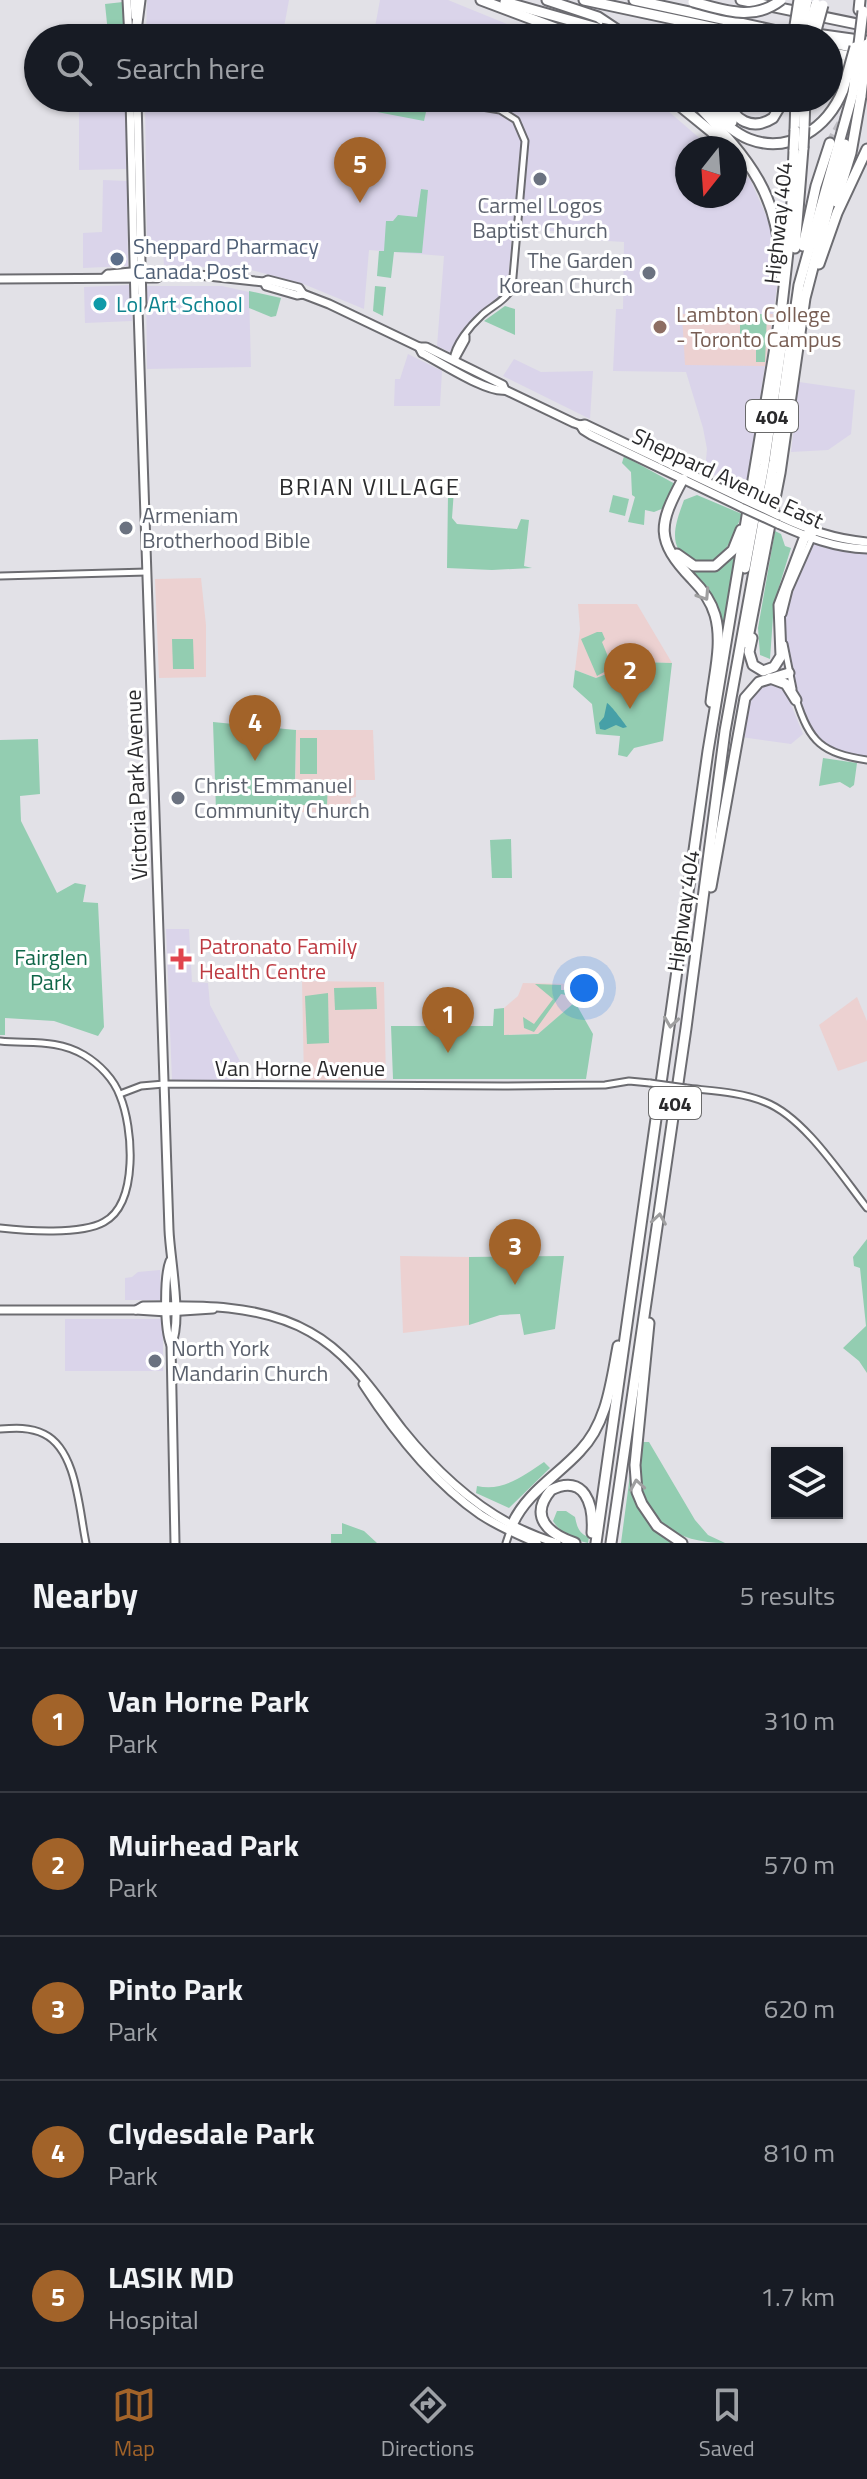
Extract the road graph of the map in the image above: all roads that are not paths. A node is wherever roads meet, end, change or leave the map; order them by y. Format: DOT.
graph roads {
  1 [pos="127,0"];
  2 [pos="137,0"];
  3 [pos="481,0"];
  4 [pos="498,0"];
  5 [pos="547,0"];
  6 [pos="584,0"];
  7 [pos="634,0"];
  8 [pos="741,0"];
  9 [pos="781,0"];
  10 [pos="799,0"];
  11 [pos="687,1"];
  12 [pos="816,2"];
  13 [pos="863,11"];
  14 [pos="132,24"];
  15 [pos="135,24"];
  16 [pos="551,24"];
  17 [pos="574,24"];
  18 [pos="608,24"];
  19 [pos="696,24"];
  20 [pos="746,24"];
  21 [pos="795,24"];
  22 [pos="811,24"];
  23 [pos="811,24"];
  24 [pos="843,38"];
  25 [pos="867,41"];
  26 [pos="843,45"];
  27 [pos="867,50"];
  28 [pos="843,55"];
  29 [pos="867,60"];
  30 [pos="843,64"];
  31 [pos="867,70"];
  32 [pos="843,80"];
  33 [pos="867,84"];
  34 [pos="852,93"];
  35 [pos="843,102"];
  36 [pos="131,112"];
  37 [pos="137,112"];
  38 [pos="503,112"];
  39 [pos="687,112"];
  40 [pos="706,112"];
  41 [pos="712,112"];
  42 [pos="724,112"];
  43 [pos="733,112"];
  44 [pos="777,112"];
  45 [pos="797,112"];
  46 [pos="802,112"];
  47 [pos="833,112"];
  48 [pos="799,129"];
  49 [pos="716,136"];
  50 [pos="781,142"];
  51 [pos="830,143"];
  52 [pos="798,149"];
  53 [pos="867,151"];
  54 [pos="747,166"];
  55 [pos="770,207"];
  56 [pos="137,275"];
  57 [pos="0,279"];
  58 [pos="799,285"];
  59 [pos="776,339"];
  60 [pos="419,347"];
  61 [pos="453,361"];
  62 [pos="795,376"];
  63 [pos="505,390"];
  64 [pos="580,425"];
  65 [pos="780,473"];
  66 [pos="685,480"];
  67 [pos="747,500"];
  68 [pos="810,536"];
  69 [pos="867,542"];
  70 [pos="867,549"];
  71 [pos="147,572"];
  72 [pos="0,576"];
  73 [pos="789,671"];
  74 [pos="768,674"];
  75 [pos="720,681"];
  76 [pos="796,700"];
  77 [pos="708,751"];
  78 [pos="867,760"];
  79 [pos="716,800"];
  80 [pos="702,909"];
  81 [pos="0,1041"];
  82 [pos="164,1084"];
  83 [pos="120,1094"];
  84 [pos="867,1208"];
  85 [pos="0,1228"];
  86 [pos="647,1297"];
  87 [pos="171,1309"];
  88 [pos="0,1310"];
  89 [pos="626,1320"];
  90 [pos="0,1429"];
  91 [pos="513,1529"];
  92 [pos="86,1543"];
  93 [pos="175,1543"];
  94 [pos="511,1543"];
  95 [pos="536,1543"];
  96 [pos="557,1543"];
  97 [pos="575,1543"];
  98 [pos="594,1543"];
  99 [pos="612,1543"];
  100 [pos="682,1543"];
  1 -- 14 [label="main road"];
  2 -- 15 [label="highway"];
  3 -- 16 [label="highway"];
  4 -- 17 [label="highway"];
  5 -- 18 [label="highway"];
  6 -- 19 [label="highway"];
  7 -- 20 [label="highway"];
  8 -- 13 [label="highway"];
  9 -- 11 [label="highway, bridge"];
  10 -- 21 [label="highway, bridge"];
  12 -- 22 [label="highway, bridge"];
  12 -- 23 [label="highway, bridge"];
  13 -- 34 [label="highway, bridge"];
  24 -- 25 [label="highway"];
  25 -- 34 [label="highway, bridge"];
  26 -- 27 [label="highway"];
  28 -- 29 [label="highway"];
  30 -- 31 [label="highway"];
  32 -- 33 [label="highway"];
  34 -- 35 [label="highway"];
  34 -- 58 [label="highway"];
  34 -- 62 [label="highway"];
  36 -- 56 [label="main road, Victoria Park Avenue"];
  37 -- 56 [label="main road, Victoria Park Avenue"];
  38 -- 61 [label="street"];
  39 -- 49 [label="highway"];
  40 -- 55 [label="highway"];
  41 -- 50 [label="highway"];
  42 -- 50 [label="highway"];
  43 -- 44 [label="highway"];
  45 -- 48 [label="highway, Highway 404 / 404"];
  46 -- 48 [label="highway, Highway 404 / 404"];
  47 -- 50 [label="highway"];
  48 -- 52 [label="highway, Highway 404 / 404, bridge"];
  51 -- 58 [label="highway"];
  52 -- 59 [label="highway, Highway 404 / 404"];
  52 -- 75 [label="highway, Highway 404 / 404"];
  53 -- 62 [label="highway"];
  54 -- 55 [label="highway"];
  55 -- 59 [label="highway"];
  56 -- 57 [label="main road, Sheppard Avenue East"];
  56 -- 60 [label="main road, Sheppard Avenue East"];
  56 -- 71 [label="main road, Victoria Park Avenue"];
  58 -- 79 [label="highway, Highway 404 / 404"];
  59 -- 67 [label="highway, Highway 404 / 404"];
  60 -- 61 [label="main road, Sheppard Avenue East"];
  60 -- 63 [label="main road, Sheppard Avenue East"];
  61 -- 63 [label="main road, Sheppard Avenue East"];
  62 -- 65 [label="highway"];
  63 -- 64 [label="main road, Sheppard Avenue East"];
  64 -- 66 [label="main road, Sheppard Avenue East"];
  64 -- 67 [label="main road, Sheppard Avenue East"];
  65 -- 74 [label="highway"];
  65 -- 79 [label="highway"];
  66 -- 67 [label="main road, Sheppard Avenue East"];
  66 -- 67 [label="highway"];
  66 -- 77 [label="highway, one-way"];
  67 -- 68 [label="main road, Sheppard Avenue East, bridge"];
  67 -- 75 [label="highway, Highway 404 / 404"];
  68 -- 69 [label="main road, Sheppard Avenue East"];
  68 -- 70 [label="main road, Sheppard Avenue East"];
  68 -- 73 [label="street"];
  68 -- 74 [label="highway"];
  71 -- 72 [label="street"];
  71 -- 82 [label="main road, Victoria Park Avenue"];
  73 -- 74 [label="highway"];
  73 -- 76 [label="street"];
  74 -- 76 [label="highway"];
  74 -- 80 [label="highway"];
  75 -- 77 [label="highway, Highway 404 / 404"];
  76 -- 78 [label="street"];
  77 -- 89 [label="highway, Highway 404 / 404, one-way"];
  79 -- 80 [label="highway, Highway 404 / 404"];
  86 -- 80 [label="highway, Highway 404 / 404, one-way"];
  81 -- 83 [label="street"];
  82 -- 83 [label="street, Van Horne Avenue"];
  82 -- 84 [label="street, Van Horne Avenue, bridge"];
  82 -- 87 [label="main road, Victoria Park Avenue"];
  83 -- 85 [label="street"];
  86 -- 99 [label="highway, Highway 404 / 404"];
  100 -- 86 [label="highway, one-way"];
  87 -- 88 [label="main road"];
  87 -- 91 [label="main road"];
  87 -- 93 [label="main road, Victoria Park Avenue"];
  89 -- 91 [label="highway"];
  89 -- 98 [label="highway, Highway 404 / 404"];
  90 -- 92 [label="street"];
  91 -- 94 [label="street"];
  91 -- 95 [label="main road"];
  91 -- 96 [label="main road"];
  94 -- 95 [label="main road"];
  97 -- 98 [label="highway"];
}
